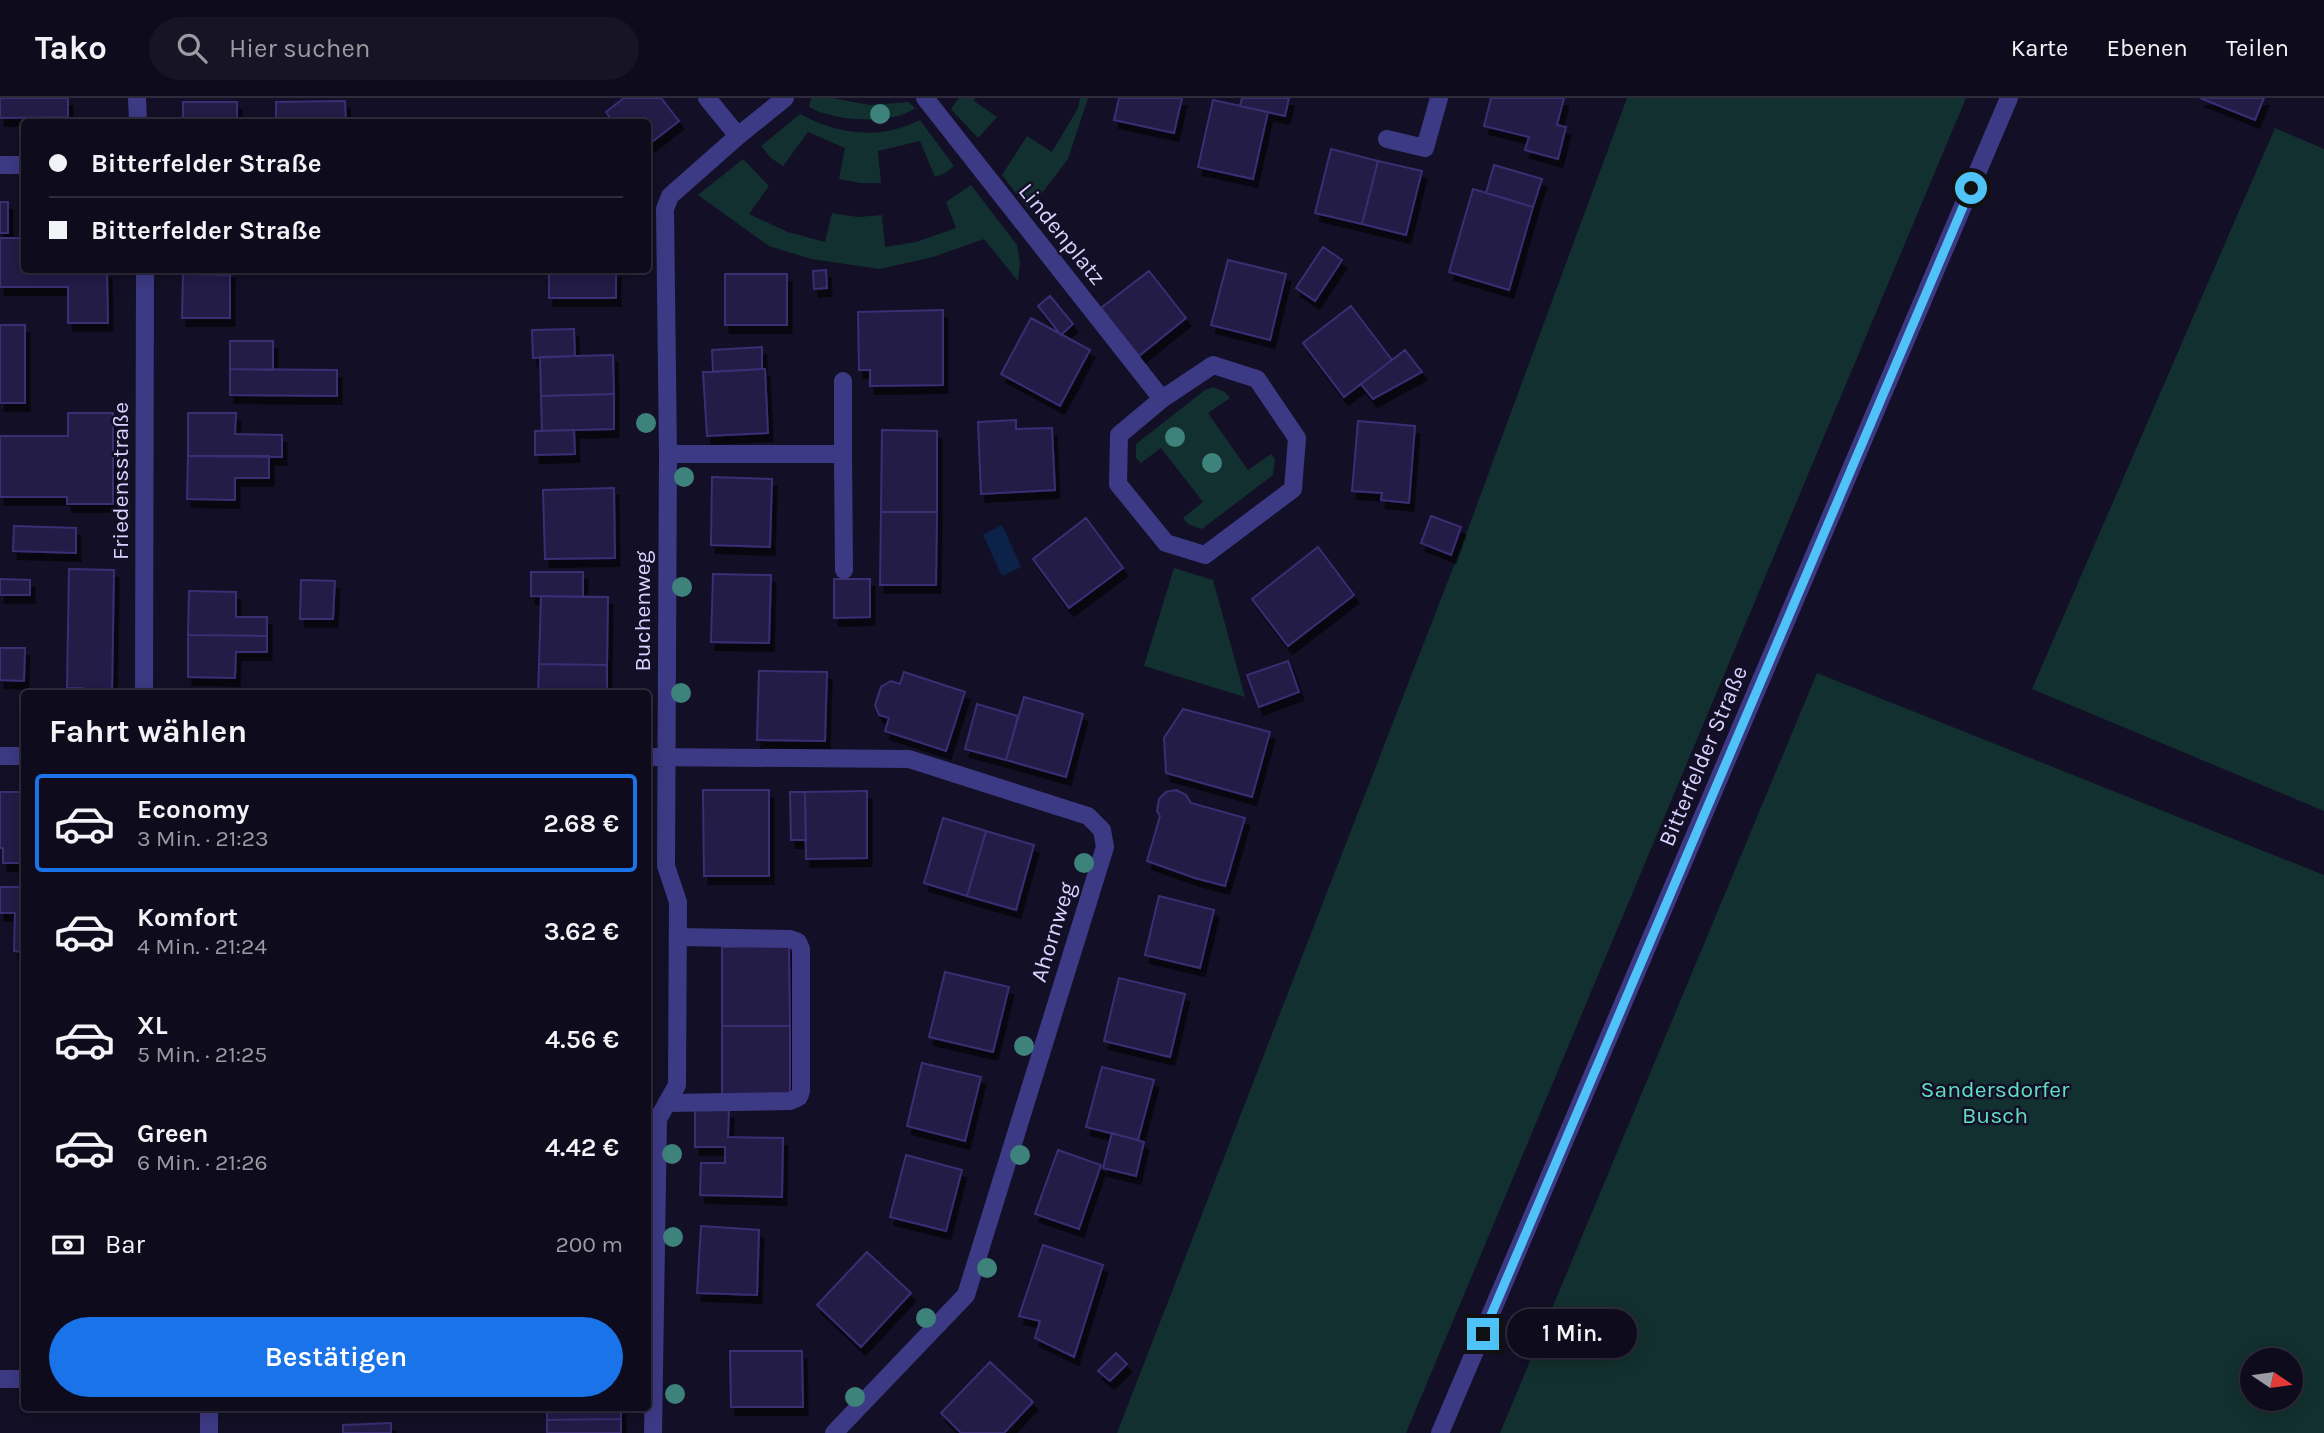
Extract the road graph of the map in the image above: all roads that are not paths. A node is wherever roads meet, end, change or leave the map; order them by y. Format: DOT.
graph roads {
  1 [pos="138,98"];
  2 [pos="707,98"];
  3 [pos="785,98"];
  4 [pos="925,98"];
  5 [pos="1439,98"];
  6 [pos="2009,98"];
  7 [pos="138,119"];
  8 [pos="738,136"];
  9 [pos="1387,139"];
  10 [pos="21,165"];
  11 [pos="0,166"];
  12 [pos="145,273"];
  13 [pos="843,381"];
  14 [pos="1162,399"];
  15 [pos="668,454"];
  16 [pos="843,454"];
  17 [pos="844,570"];
  18 [pos="144,690"];
  19 [pos="0,756"];
  20 [pos="21,756"];
  21 [pos="656,757"];
  22 [pos="678,937"];
  23 [pos="667,1102"];
  24 [pos="0,1379"];
  25 [pos="21,1379"];
  26 [pos="209,1411"];
  27 [pos="209,1433"];
  28 [pos="653,1433"];
  29 [pos="834,1433"];
  30 [pos="1440,1433"];
  1 -- 7 [label="street"];
  2 -- 8 [label="street"];
  3 -- 8 [label="street, Buchenweg"];
  4 -- 14 [label="street, Lindenplatz"];
  5 -- 9 [label="street"];
  6 -- 30 [label="street, Bitterfelder Straße"];
  8 -- 15 [label="street, Buchenweg"];
  10 -- 11 [label="street"];
  12 -- 18 [label="street, Friedensstraße"];
  13 -- 16 [label="street"];
  14 -- 14 [label="street"];
  15 -- 16 [label="street"];
  15 -- 21 [label="street, Buchenweg"];
  16 -- 17 [label="street"];
  19 -- 20 [label="street"];
  21 -- 22 [label="street, Buchenweg"];
  21 -- 29 [label="street, Ahornweg"];
  22 -- 23 [label="street, Buchenweg"];
  22 -- 23 [label="street"];
  23 -- 28 [label="street, Buchenweg"];
  24 -- 25 [label="street"];
  26 -- 27 [label="street"];
}
